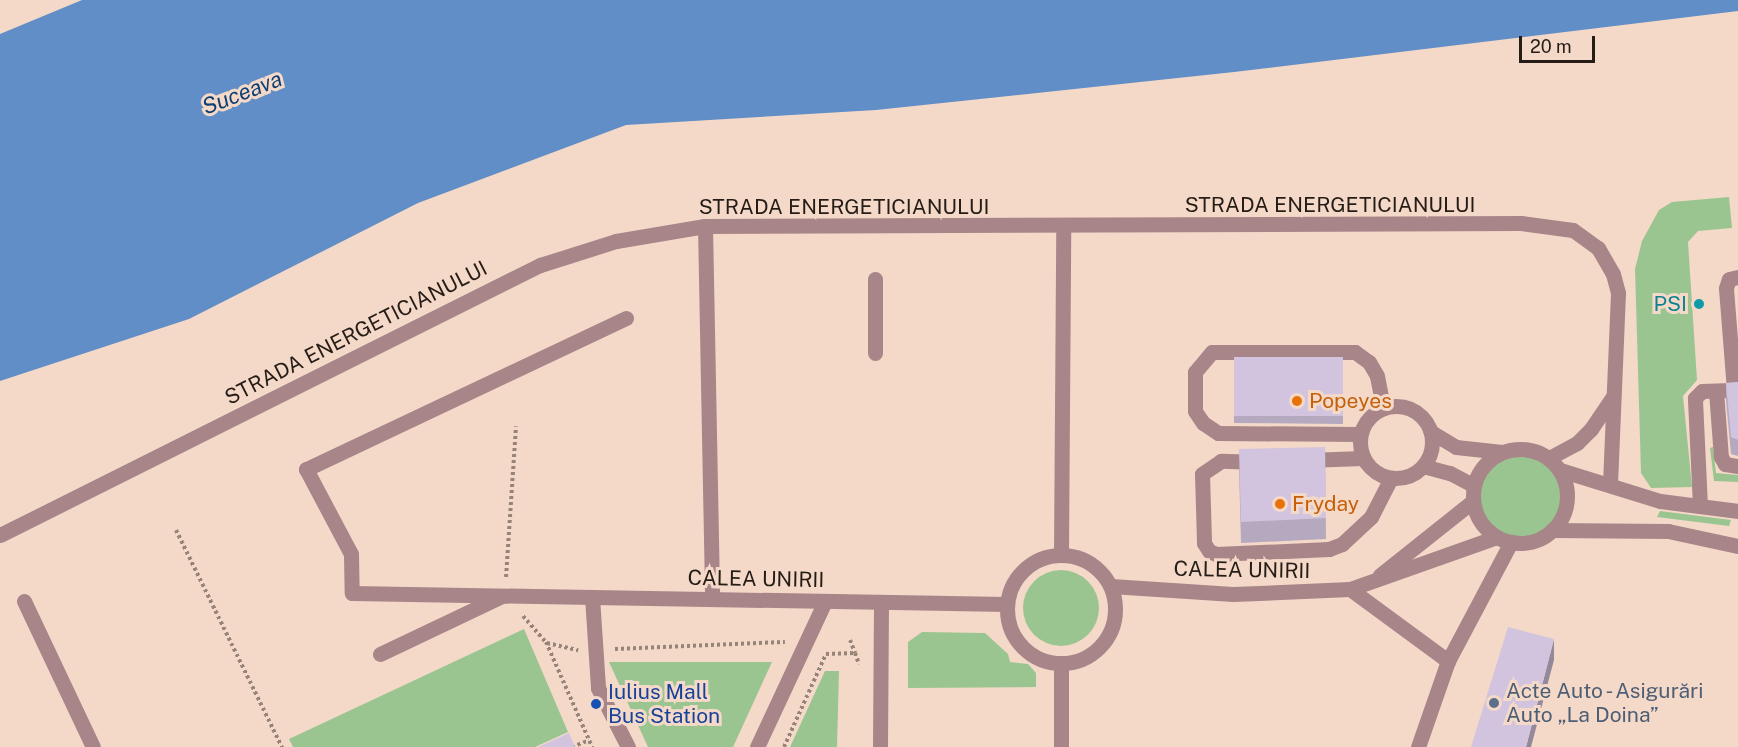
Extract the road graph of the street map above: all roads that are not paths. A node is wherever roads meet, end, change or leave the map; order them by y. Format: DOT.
graph roads {
  1 [pos="705,226"];
  2 [pos="1063,228"];
  3 [pos="1738,277"];
  4 [pos="875,279"];
  5 [pos="626,318"];
  6 [pos="875,353"];
  7 [pos="1736,390"];
  8 [pos="1716,391"];
  9 [pos="1612,396"];
  10 [pos="1383,408"];
  11 [pos="1431,432"];
  12 [pos="1360,434"];
  13 [pos="1502,452"];
  14 [pos="1363,458"];
  15 [pos="1549,458"];
  16 [pos="1294,461"];
  17 [pos="1271,462"];
  18 [pos="1423,466"];
  19 [pos="1738,466"];
  20 [pos="1560,470"];
  21 [pos="1391,478"];
  22 [pos="1610,485"];
  23 [pos="1473,494"];
  24 [pos="1700,506"];
  25 [pos="1738,511"];
  26 [pos="1552,531"];
  27 [pos="0,535"];
  28 [pos="1504,539"];
  29 [pos="1738,546"];
  30 [pos="1061,554"];
  31 [pos="1371,582"];
  32 [pos="1111,586"];
  33 [pos="1350,589"];
  34 [pos="505,595"];
  35 [pos="592,597"];
  36 [pos="712,599"];
  37 [pos="825,601"];
  38 [pos="24,602"];
  39 [pos="880,602"];
  40 [pos="1007,604"];
  41 [pos="380,654"];
  42 [pos="1448,661"];
  43 [pos="1061,663"];
  44 [pos="93,747"];
  45 [pos="628,747"];
  46 [pos="758,747"];
  47 [pos="880,747"];
  48 [pos="1061,747"];
  49 [pos="1418,747"];
  1 -- 2 [label="street, STRADA ENERGETICIANULUI"];
  1 -- 27 [label="street, STRADA ENERGETICIANULUI"];
  1 -- 36 [label="street"];
  2 -- 9 [label="street, STRADA ENERGETICIANULUI"];
  2 -- 30 [label="street"];
  3 -- 7 [label="street"];
  4 -- 6 [label="street"];
  5 -- 34 [label="street, CALEA UNIRII"];
  7 -- 8 [label="street"];
  8 -- 19 [label="street"];
  8 -- 24 [label="street"];
  9 -- 15 [label="street"];
  9 -- 22 [label="street, STRADA ENERGETICIANULUI"];
  10 -- 11 [label="street"];
  10 -- 12 [label="street"];
  10 -- 12 [label="street"];
  11 -- 13 [label="street"];
  11 -- 18 [label="street"];
  12 -- 14 [label="street"];
  13 -- 15 [label="street"];
  13 -- 23 [label="street"];
  14 -- 16 [label="street"];
  14 -- 21 [label="street"];
  15 -- 20 [label="street"];
  17 -- 21 [label="street"];
  18 -- 21 [label="street"];
  18 -- 23 [label="street"];
  20 -- 22 [label="street"];
  20 -- 26 [label="street"];
  22 -- 24 [label="street"];
  23 -- 28 [label="street"];
  23 -- 31 [label="street, CALEA UNIRII"];
  24 -- 25 [label="street"];
  26 -- 28 [label="street"];
  26 -- 29 [label="street"];
  28 -- 31 [label="street, CALEA UNIRII"];
  28 -- 42 [label="street"];
  30 -- 32 [label="street"];
  30 -- 40 [label="street"];
  31 -- 33 [label="street, CALEA UNIRII"];
  32 -- 33 [label="street, CALEA UNIRII"];
  32 -- 43 [label="street"];
  33 -- 42 [label="street"];
  34 -- 35 [label="street, CALEA UNIRII"];
  34 -- 41 [label="street"];
  35 -- 36 [label="street, CALEA UNIRII"];
  35 -- 45 [label="street"];
  36 -- 37 [label="street, CALEA UNIRII"];
  37 -- 39 [label="street, CALEA UNIRII"];
  37 -- 46 [label="street"];
  38 -- 44 [label="street"];
  39 -- 40 [label="street, CALEA UNIRII"];
  39 -- 47 [label="street"];
  40 -- 43 [label="street"];
  42 -- 49 [label="street"];
  43 -- 48 [label="street"];
}
